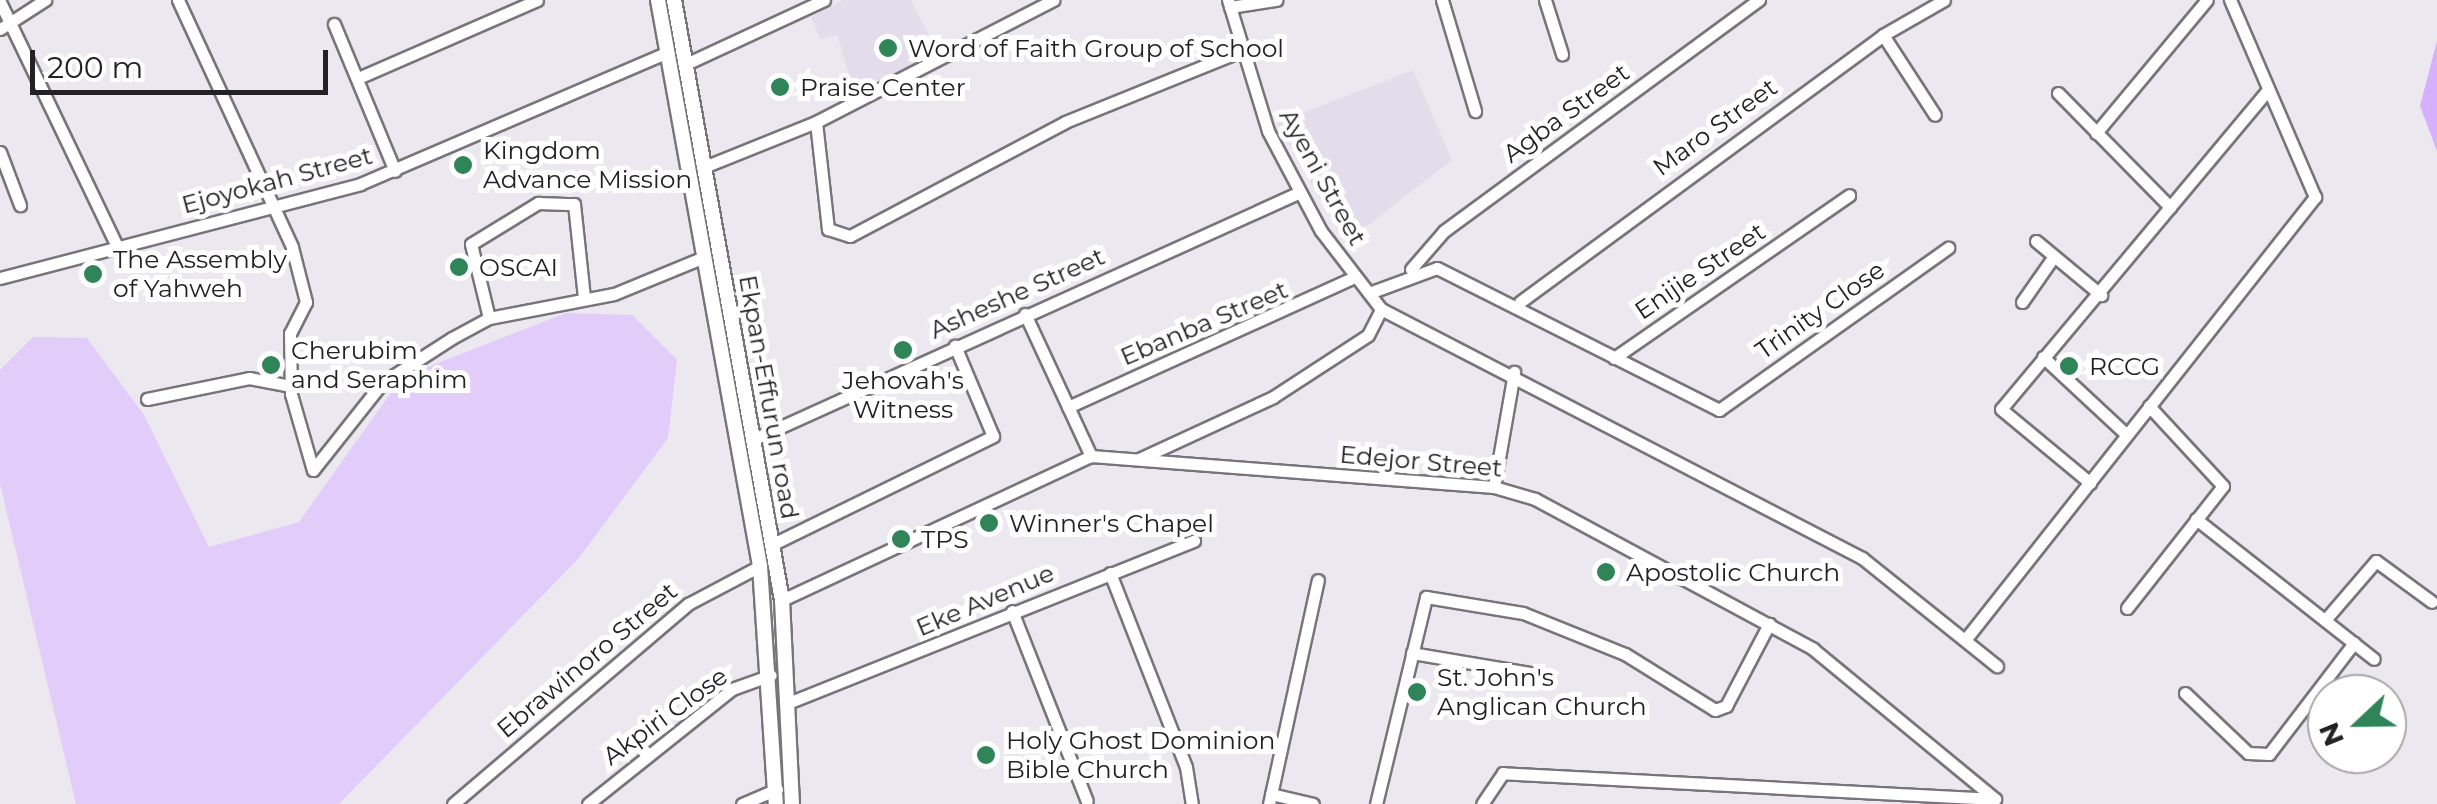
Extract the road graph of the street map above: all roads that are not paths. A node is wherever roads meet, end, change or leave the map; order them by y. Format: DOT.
graph roads {
  1 [pos="45,0"];
  2 [pos="178,0"];
  3 [pos="537,0"];
  4 [pos="658,0"];
  5 [pos="674,0"];
  6 [pos="794,0"];
  7 [pos="824,0"];
  8 [pos="1053,0"];
  9 [pos="1276,0"];
  10 [pos="1442,0"];
  11 [pos="1546,0"];
  12 [pos="1758,0"];
  13 [pos="1944,0"];
  14 [pos="2207,0"];
  15 [pos="2230,0"];
  16 [pos="0,2"];
  17 [pos="1229,4"];
  18 [pos="795,16"];
  19 [pos="13,21"];
  20 [pos="334,24"];
  21 [pos="0,29"];
  22 [pos="1883,34"];
  23 [pos="1243,50"];
  24 [pos="668,52"];
  25 [pos="1562,54"];
  26 [pos="686,64"];
  27 [pos="358,78"];
  28 [pos="2268,90"];
  29 [pos="2058,93"];
  30 [pos="1475,110"];
  31 [pos="1935,115"];
  32 [pos="816,122"];
  33 [pos="2096,134"];
  34 [pos="0,152"];
  35 [pos="704,167"];
  36 [pos="395,170"];
  37 [pos="1300,192"];
  38 [pos="1850,194"];
  39 [pos="271,202"];
  40 [pos="20,205"];
  41 [pos="2170,207"];
  42 [pos="2036,241"];
  43 [pos="1948,248"];
  44 [pos="120,252"];
  45 [pos="2054,256"];
  46 [pos="704,258"];
  47 [pos="1408,272"];
  48 [pos="1354,277"];
  49 [pos="0,278"];
  50 [pos="1368,293"];
  51 [pos="2101,295"];
  52 [pos="584,298"];
  53 [pos="1520,302"];
  54 [pos="2022,302"];
  55 [pos="1380,309"];
  56 [pos="1026,314"];
  57 [pos="489,318"];
  58 [pos="955,346"];
  59 [pos="2043,357"];
  60 [pos="1614,358"];
  61 [pos="1514,372"];
  62 [pos="291,386"];
  63 [pos="147,399"];
  64 [pos="1068,406"];
  65 [pos="2148,406"];
  66 [pos="2126,434"];
  67 [pos="754,439"];
  68 [pos="1091,456"];
  69 [pos="1135,460"];
  70 [pos="2090,483"];
  71 [pos="1494,487"];
  72 [pos="2196,519"];
  73 [pos="1194,542"];
  74 [pos="772,544"];
  75 [pos="760,566"];
  76 [pos="1110,573"];
  77 [pos="1318,580"];
  78 [pos="782,600"];
  79 [pos="2432,602"];
  80 [pos="2127,608"];
  81 [pos="1012,610"];
  82 [pos="2324,620"];
  83 [pos="1769,624"];
  84 [pos="1966,640"];
  85 [pos="2354,643"];
  86 [pos="1412,653"];
  87 [pos="2374,659"];
  88 [pos="1997,666"];
  89 [pos="1530,673"];
  90 [pos="774,674"];
  91 [pos="2185,693"];
  92 [pos="793,701"];
  93 [pos="776,796"];
  94 [pos="1270,799"];
  95 [pos="1086,801"];
  96 [pos="453,804"];
  97 [pos="588,804"];
  98 [pos="742,804"];
  99 [pos="792,804"];
  100 [pos="1192,804"];
  101 [pos="1314,804"];
  102 [pos="1376,804"];
  103 [pos="1482,804"];
  1 -- 19 [label="street"];
  2 -- 39 [label="street"];
  3 -- 27 [label="street"];
  4 -- 24 [label="main road"];
  5 -- 26 [label="main road, Ekpan-Effurun road"];
  6 -- 18 [label="street"];
  7 -- 18 [label="street"];
  8 -- 32 [label="street"];
  9 -- 17 [label="street"];
  10 -- 30 [label="street"];
  11 -- 25 [label="street"];
  12 -- 47 [label="street, Agba Street"];
  13 -- 22 [label="street, Maro Street"];
  14 -- 33 [label="street"];
  15 -- 28 [label="street"];
  16 -- 19 [label="street"];
  17 -- 23 [label="street, Ayeni Street"];
  18 -- 26 [label="street"];
  19 -- 21 [label="street"];
  19 -- 44 [label="street"];
  20 -- 27 [label="street"];
  22 -- 31 [label="street"];
  22 -- 53 [label="street, Maro Street"];
  23 -- 32 [label="street"];
  23 -- 37 [label="street, Ayeni Street"];
  24 -- 36 [label="street, Ejoyokah Street"];
  24 -- 46 [label="main road"];
  26 -- 35 [label="main road, Ekpan-Effurun road"];
  27 -- 36 [label="street"];
  28 -- 41 [label="street"];
  28 -- 65 [label="street"];
  29 -- 33 [label="street"];
  32 -- 35 [label="street"];
  33 -- 41 [label="street"];
  34 -- 40 [label="street"];
  35 -- 67 [label="main road, Ekpan-Effurun road"];
  36 -- 39 [label="street, Ejoyokah Street"];
  37 -- 48 [label="street, Ayeni Street"];
  37 -- 56 [label="street, Asheshe Street"];
  38 -- 60 [label="street, Enijie Street"];
  39 -- 44 [label="street, Ejoyokah Street"];
  39 -- 62 [label="street"];
  41 -- 51 [label="street"];
  42 -- 45 [label="street"];
  43 -- 60 [label="street, Trinity Close"];
  44 -- 49 [label="street, Ejoyokah Street"];
  45 -- 51 [label="street"];
  45 -- 54 [label="street"];
  46 -- 52 [label="street"];
  46 -- 75 [label="main road"];
  47 -- 50 [label="street"];
  47 -- 53 [label="street"];
  48 -- 50 [label="street, Ayeni Street"];
  48 -- 64 [label="street, Ebanba Street"];
  50 -- 55 [label="street, Ayeni Street"];
  51 -- 59 [label="street"];
  52 -- 57 [label="street"];
  52 -- 57 [label="street"];
  53 -- 60 [label="street"];
  55 -- 61 [label="street"];
  55 -- 69 [label="street"];
  56 -- 58 [label="street, Asheshe Street"];
  56 -- 64 [label="street"];
  57 -- 62 [label="street"];
  58 -- 67 [label="street, Asheshe Street"];
  58 -- 74 [label="street"];
  59 -- 66 [label="street"];
  59 -- 70 [label="street"];
  61 -- 71 [label="street"];
  61 -- 84 [label="street"];
  62 -- 63 [label="street"];
  64 -- 68 [label="street"];
  65 -- 66 [label="street"];
  65 -- 72 [label="street"];
  66 -- 70 [label="street"];
  67 -- 74 [label="main road, Ekpan-Effurun road"];
  68 -- 69 [label="street, Edejor Street"];
  68 -- 78 [label="street"];
  69 -- 71 [label="street, Edejor Street"];
  70 -- 84 [label="street"];
  71 -- 83 [label="street, Edejor Street"];
  72 -- 80 [label="street"];
  72 -- 82 [label="street"];
  73 -- 76 [label="street, Eke Avenue"];
  74 -- 78 [label="main road, Ekpan-Effurun road"];
  75 -- 90 [label="main road"];
  75 -- 96 [label="street, Ebrawinoro Street"];
  76 -- 81 [label="street, Eke Avenue"];
  76 -- 100 [label="street"];
  77 -- 94 [label="street"];
  78 -- 92 [label="main road, Ekpan-Effurun road"];
  79 -- 82 [label="street"];
  81 -- 92 [label="street, Eke Avenue"];
  81 -- 95 [label="street"];
  82 -- 85 [label="street"];
  83 -- 86 [label="street"];
  83 -- 103 [label="street, Edejor Street"];
  84 -- 88 [label="street"];
  85 -- 87 [label="street"];
  85 -- 91 [label="street"];
  86 -- 89 [label="street"];
  86 -- 102 [label="street"];
  90 -- 93 [label="main road"];
  90 -- 97 [label="street, Akpiri Close"];
  92 -- 99 [label="main road, Ekpan-Effurun road"];
  93 -- 98 [label="street"];
  94 -- 101 [label="street"];
}
